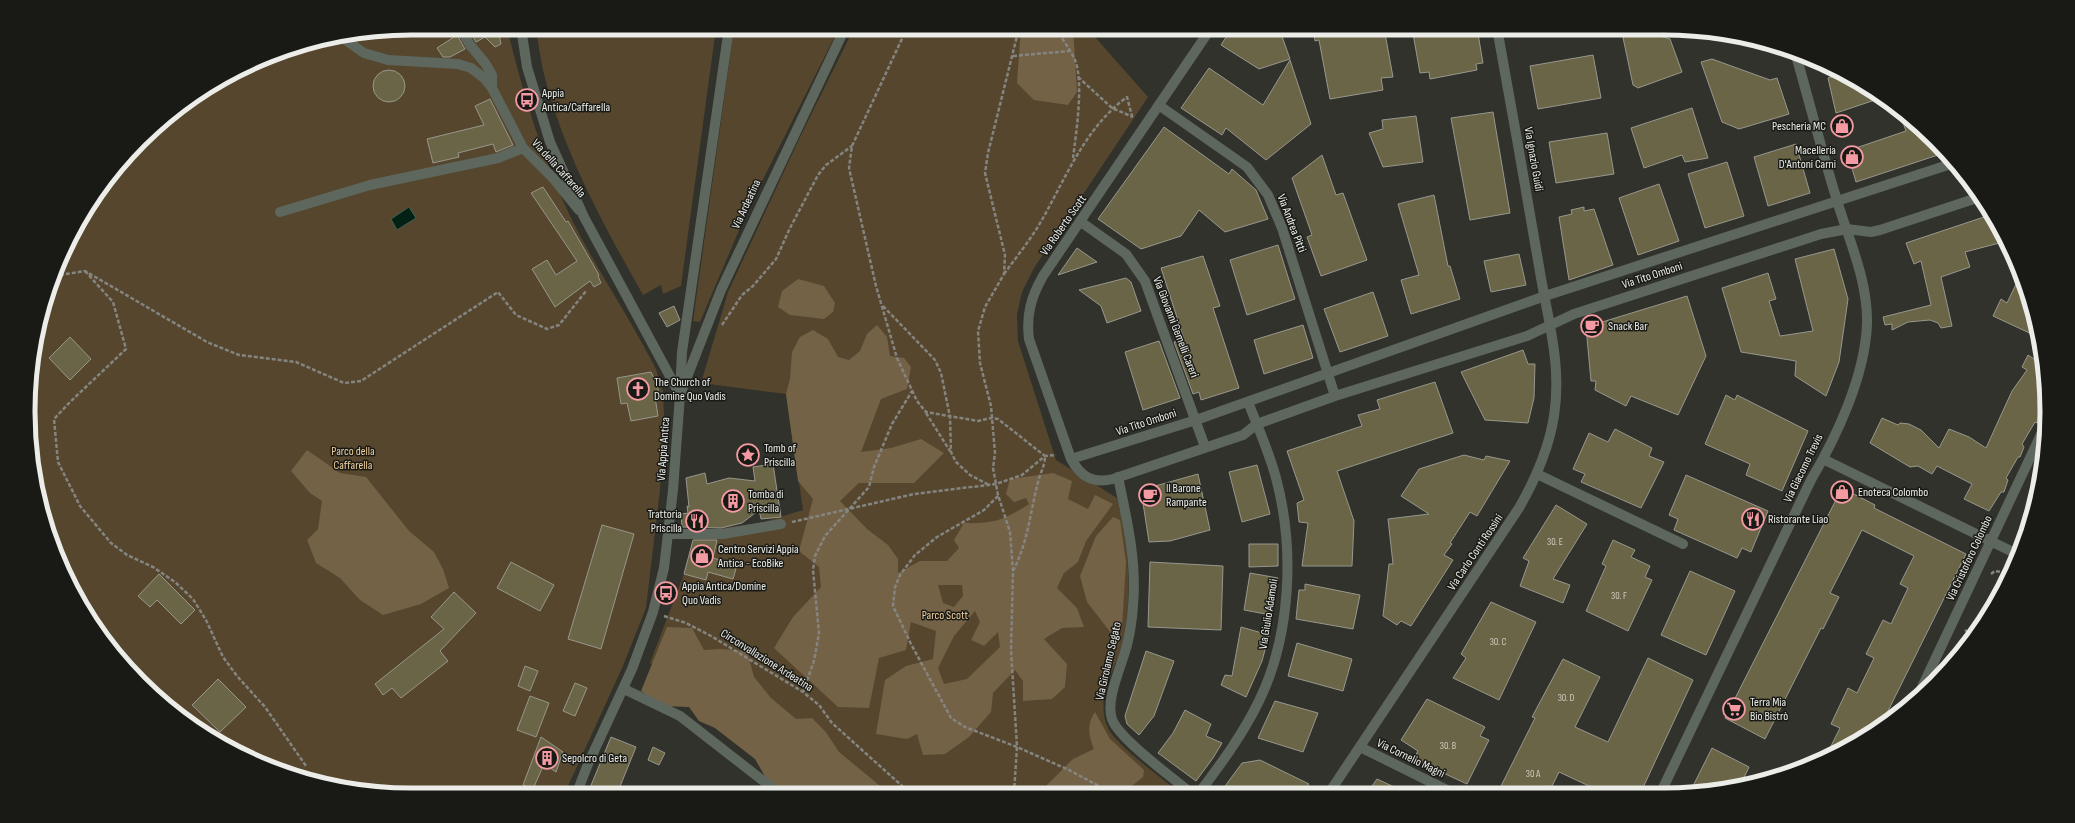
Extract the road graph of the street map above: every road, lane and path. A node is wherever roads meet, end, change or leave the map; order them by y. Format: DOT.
graph roads {
  1 [pos="465,35"];
  2 [pos="522,35"];
  3 [pos="728,35"];
  4 [pos="841,35"];
  5 [pos="903,35"];
  6 [pos="1018,35"];
  7 [pos="1060,35"];
  8 [pos="1206,35"];
  9 [pos="1498,35"];
  10 [pos="346,41"];
  11 [pos="1069,51"];
  12 [pos="1013,56"];
  13 [pos="1797,60"];
  14 [pos="1078,77"];
  15 [pos="492,88"];
  16 [pos="1160,106"];
  17 [pos="1112,108"];
  18 [pos="852,146"];
  19 [pos="523,148"];
  20 [pos="1073,159"];
  21 [pos="1948,165"];
  22 [pos="1837,199"];
  23 [pos="1975,199"];
  24 [pos="280,212"];
  25 [pos="584,216"];
  26 [pos="1081,222"];
  27 [pos="1847,229"];
  28 [pos="85,271"];
  29 [pos="1004,274"];
  30 [pos="61,275"];
  31 [pos="586,291"];
  32 [pos="1545,296"];
  33 [pos="882,305"];
  34 [pos="1552,326"];
  35 [pos="705,333"];
  36 [pos="1328,373"];
  37 [pos="912,390"];
  38 [pos="680,395"];
  39 [pos="1336,396"];
  40 [pos="1248,402"];
  41 [pos="926,412"];
  42 [pos="950,417"];
  43 [pos="991,418"];
  44 [pos="1196,420"];
  45 [pos="1257,424"];
  46 [pos="2039,439"];
  47 [pos="1205,447"];
  48 [pos="951,452"];
  49 [pos="1045,456"];
  50 [pos="1071,459"];
  51 [pos="1823,459"];
  52 [pos="1537,474"];
  53 [pos="1118,478"];
  54 [pos="996,484"];
  55 [pos="990,485"];
  56 [pos="998,495"];
  57 [pos="848,510"];
  58 [pos="781,524"];
  59 [pos="668,534"];
  60 [pos="1991,542"];
  61 [pos="1683,544"];
  62 [pos="2013,552"];
  63 [pos="1013,571"];
  64 [pos="2004,572"];
  65 [pos="1989,579"];
  66 [pos="653,612"];
  67 [pos="1968,624"];
  68 [pos="1965,630"];
  69 [pos="1969,632"];
  70 [pos="1962,636"];
  71 [pos="1959,642"];
  72 [pos="1956,648"];
  73 [pos="1924,684"];
  74 [pos="624,689"];
  75 [pos="804,692"];
  76 [pos="1017,747"];
  77 [pos="1360,747"];
  78 [pos="306,766"];
  79 [pos="579,788"];
  80 [pos="772,788"];
  81 [pos="904,788"];
  82 [pos="1014,788"];
  83 [pos="1103,788"];
  84 [pos="1185,788"];
  85 [pos="1203,788"];
  86 [pos="1332,788"];
  87 [pos="1443,788"];
  88 [pos="1663,788"];
  1 -- 15 [label="street"];
  2 -- 25 [label="street"];
  3 -- 38 [label="street"];
  4 -- 35 [label="street, Via Ardeatina"];
  5 -- 18 [label="path"];
  6 -- 12 [label="path"];
  7 -- 11 [label="path"];
  8 -- 16 [label="street, Via Roberto Scott"];
  9 -- 32 [label="street, Via Ignazio Guidi"];
  10 -- 15 [label="street, Via della Caffarella"];
  11 -- 12 [label="path"];
  11 -- 14 [label="path"];
  12 -- 29 [label="path"];
  13 -- 22 [label="street, Via Giacomo Trevis"];
  14 -- 17 [label="path"];
  14 -- 20 [label="path"];
  15 -- 19 [label="street, Via della Caffarella"];
  16 -- 26 [label="street, Via Roberto Scott"];
  16 -- 36 [label="street, Via Andrea Pitti"];
  17 -- 17 [label="path"];
  17 -- 20 [label="path"];
  18 -- 33 [label="path"];
  18 -- 35 [label="path"];
  19 -- 24 [label="street"];
  19 -- 25 [label="street, Via della Caffarella"];
  20 -- 29 [label="path"];
  21 -- 22 [label="street, Via Tito Omboni"];
  22 -- 27 [label="street, Via Giacomo Trevis"];
  22 -- 32 [label="street, Via Tito Omboni"];
  23 -- 27 [label="street, Via Tito Omboni"];
  25 -- 38 [label="street"];
  26 -- 44 [label="street, Via Giovanni Gemelli Careri"];
  26 -- 50 [label="street, Via Roberto Scott"];
  27 -- 34 [label="street, Via Tito Omboni"];
  27 -- 51 [label="street, Via Giacomo Trevis"];
  28 -- 30 [label="path"];
  28 -- 31 [label="path"];
  28 -- 78 [label="path"];
  29 -- 43 [label="path"];
  32 -- 34 [label="street, Via Carlo Conti Rossini"];
  32 -- 36 [label="street, Via Tito Omboni"];
  33 -- 37 [label="path"];
  33 -- 42 [label="path"];
  34 -- 39 [label="street, Via Tito Omboni"];
  34 -- 52 [label="street, Via Carlo Conti Rossini"];
  35 -- 38 [label="street, Via Ardeatina"];
  36 -- 39 [label="street"];
  36 -- 40 [label="street, Via Tito Omboni"];
  37 -- 41 [label="path"];
  37 -- 57 [label="path"];
  38 -- 59 [label="street, Via Appia Antica"];
  39 -- 45 [label="street, Via Tito Omboni"];
  40 -- 44 [label="street, Via Tito Omboni"];
  40 -- 45 [label="street"];
  41 -- 42 [label="path"];
  41 -- 48 [label="path"];
  42 -- 43 [label="path"];
  42 -- 48 [label="path"];
  43 -- 49 [label="path"];
  43 -- 54 [label="path"];
  44 -- 47 [label="street, Via Tito Omboni"];
  44 -- 50 [label="street, Via Tito Omboni"];
  45 -- 47 [label="street, Via Tito Omboni"];
  45 -- 85 [label="street, Via Giulio Adamoli"];
  46 -- 60 [label="street, Via Cristoforo Colombo"];
  47 -- 53 [label="street, Via Tito Omboni"];
  48 -- 55 [label="path"];
  49 -- 54 [label="path"];
  49 -- 63 [label="path"];
  50 -- 53 [label="street, Via Roberto Scott"];
  51 -- 60 [label="street"];
  51 -- 88 [label="street, Via Giacomo Trevis"];
  52 -- 61 [label="street"];
  52 -- 77 [label="street, Via Carlo Conti Rossini"];
  53 -- 84 [label="street, Via Girolamo Segato"];
  54 -- 55 [label="path"];
  54 -- 56 [label="path"];
  55 -- 57 [label="path"];
  56 -- 63 [label="path"];
  56 -- 76 [label="path"];
  57 -- 58 [label="path"];
  57 -- 75 [label="path"];
  58 -- 59 [label="street"];
  59 -- 66 [label="street, Via Appia Antica"];
  60 -- 62 [label="street"];
  60 -- 73 [label="street, Via Cristoforo Colombo"];
  63 -- 76 [label="path"];
  64 -- 65 [label="path"];
  66 -- 74 [label="street, Via Appia Antica"];
  66 -- 75 [label="path, Circonvallazione Ardeatina"];
  67 -- 68 [label="path"];
  68 -- 69 [label="path"];
  68 -- 70 [label="path"];
  71 -- 72 [label="path"];
  74 -- 79 [label="street, Via Appia Antica"];
  74 -- 80 [label="street"];
  75 -- 81 [label="path, Circonvallazione Ardeatina"];
  76 -- 82 [label="path"];
  76 -- 83 [label="path"];
  77 -- 86 [label="street, Via Carlo Conti Rossini"];
  77 -- 87 [label="street, Via Cornelio Magni"];
}
